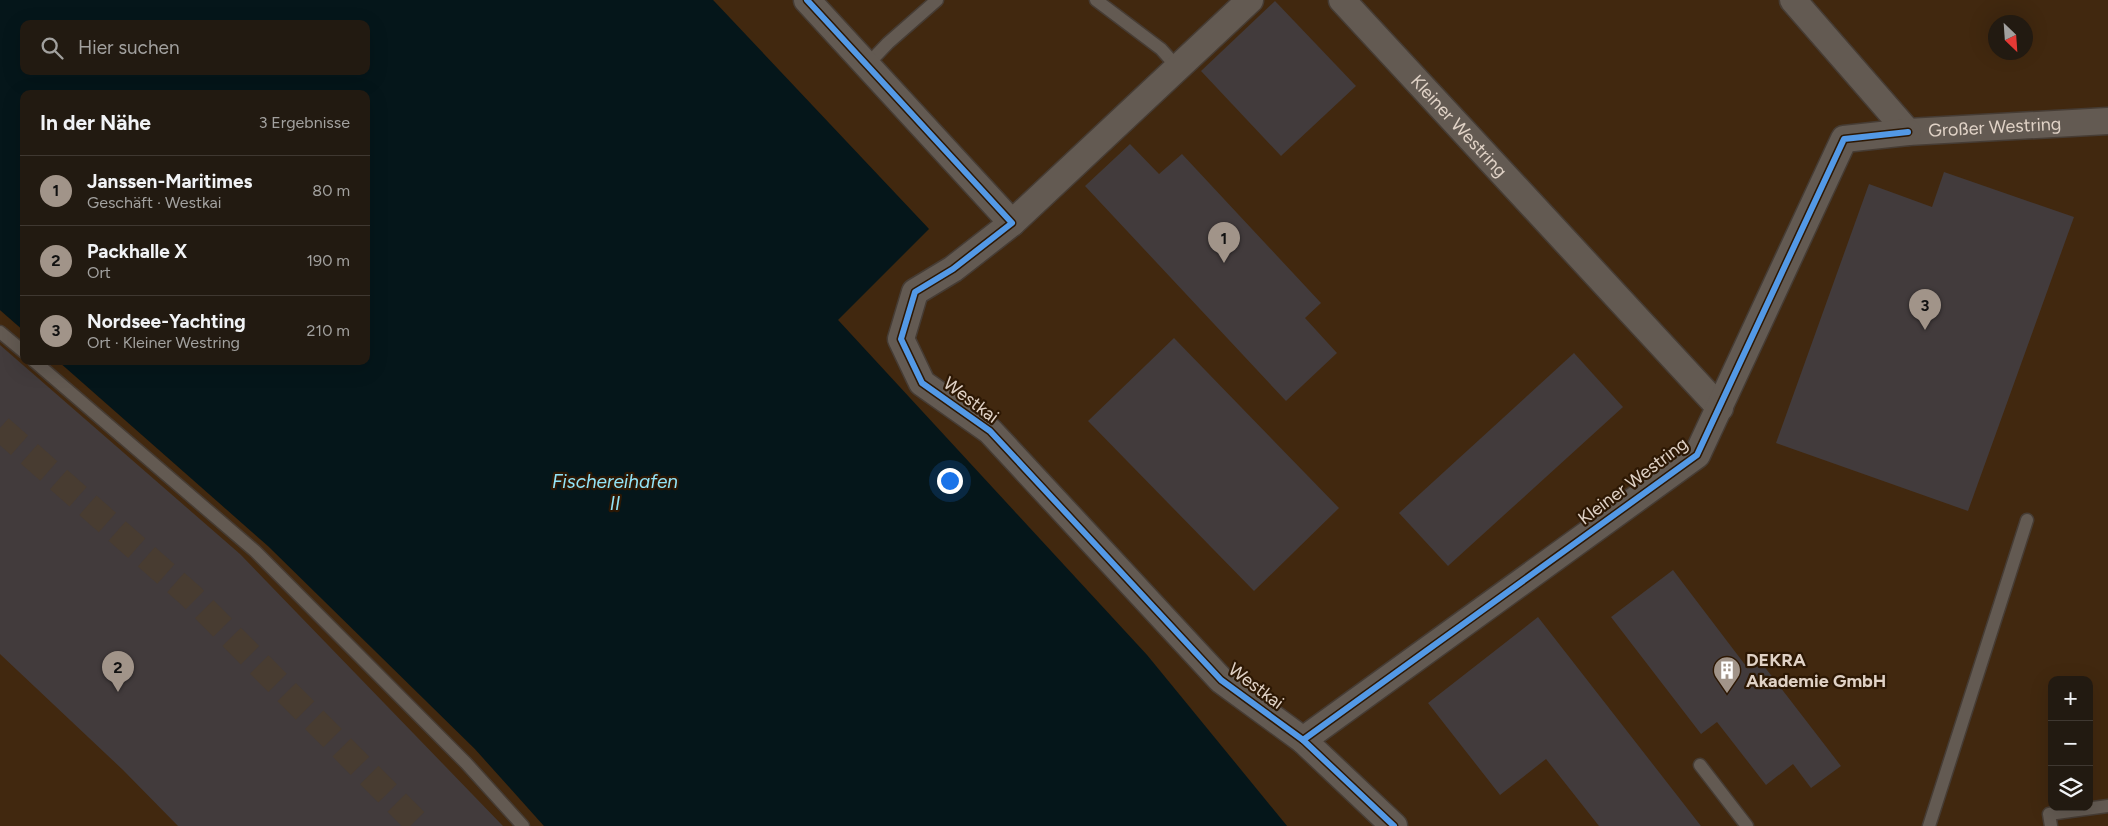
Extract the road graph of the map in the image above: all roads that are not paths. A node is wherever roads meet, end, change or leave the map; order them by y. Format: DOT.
graph roads {
  1 [pos="807,0"];
  2 [pos="937,0"];
  3 [pos="1096,0"];
  4 [pos="1250,0"];
  5 [pos="1342,0"];
  6 [pos="1793,0"];
  7 [pos="867,65"];
  8 [pos="1178,68"];
  9 [pos="2108,121"];
  10 [pos="1908,132"];
  11 [pos="1012,223"];
  12 [pos="0,332"];
  13 [pos="20,349"];
  14 [pos="39,365"];
  15 [pos="1720,408"];
  16 [pos="2027,520"];
  17 [pos="1303,740"];
  18 [pos="1700,765"];
  19 [pos="2108,806"];
  20 [pos="523,826"];
  21 [pos="1394,826"];
  22 [pos="1747,826"];
  23 [pos="1929,826"];
  24 [pos="2051,826"];
  1 -- 7 [label="street"];
  2 -- 7 [label="lane"];
  3 -- 8 [label="lane"];
  4 -- 8 [label="street, Westkai"];
  5 -- 15 [label="street, Kleiner Westring"];
  6 -- 10 [label="street, Großer Westring"];
  7 -- 11 [label="street"];
  8 -- 11 [label="street, Westkai"];
  9 -- 10 [label="street, Großer Westring"];
  10 -- 15 [label="street, Kleiner Westring"];
  11 -- 17 [label="street, Westkai"];
  12 -- 13 [label="lane"];
  14 -- 20 [label="lane"];
  15 -- 17 [label="street, Kleiner Westring"];
  16 -- 23 [label="lane"];
  17 -- 21 [label="street, Westkai"];
  18 -- 22 [label="lane"];
  19 -- 24 [label="lane"];
}
